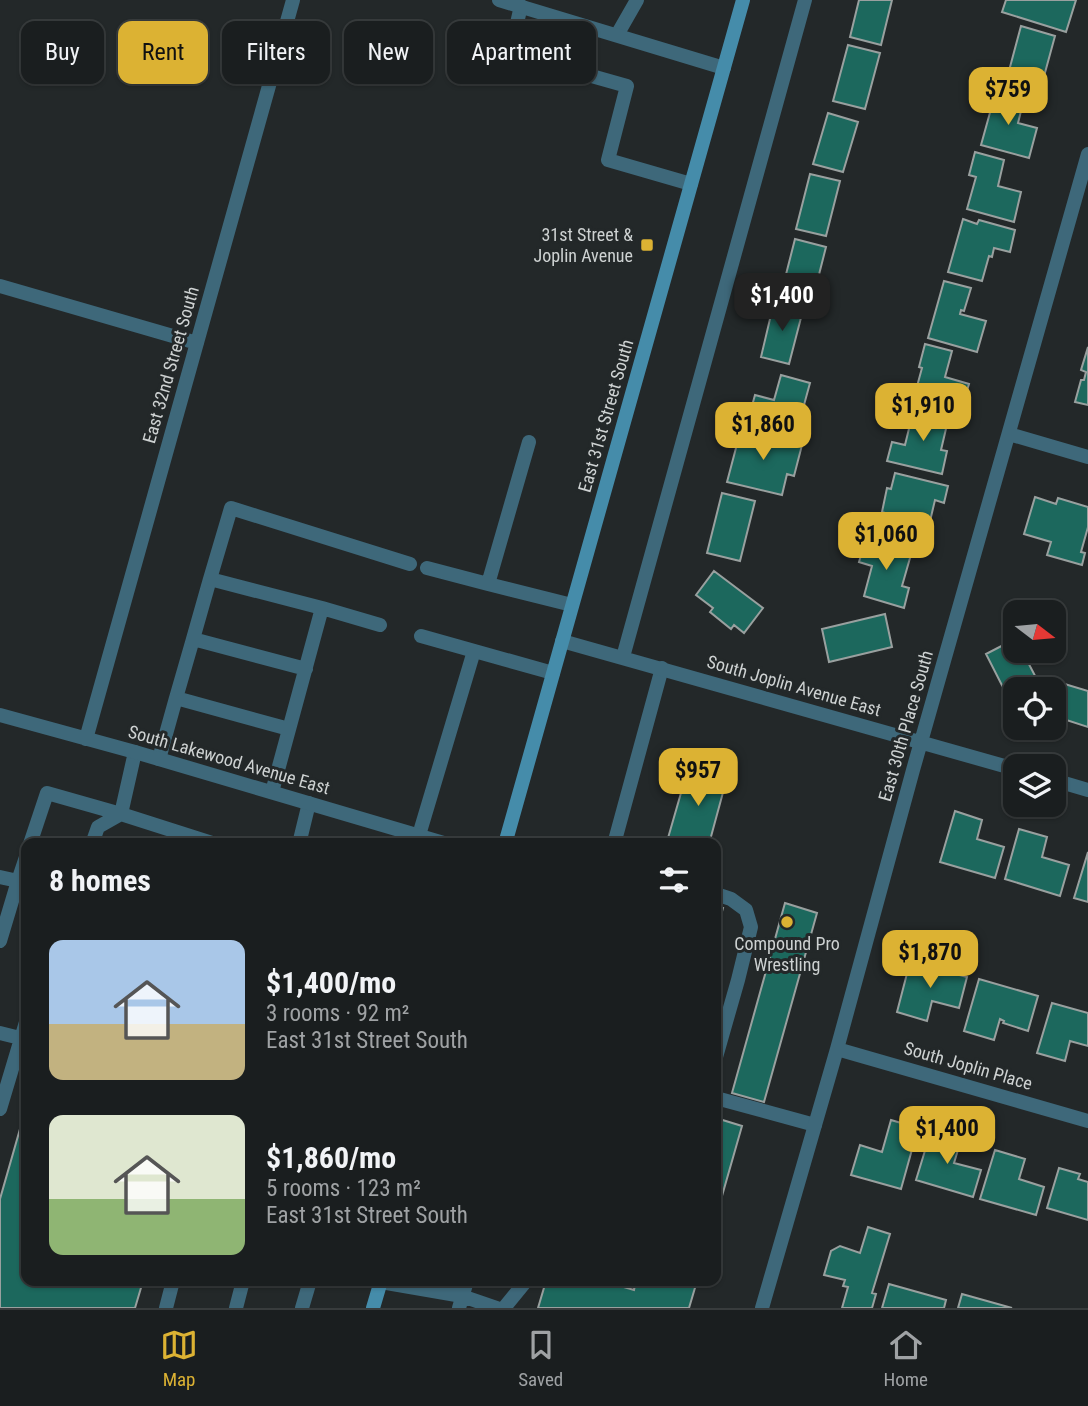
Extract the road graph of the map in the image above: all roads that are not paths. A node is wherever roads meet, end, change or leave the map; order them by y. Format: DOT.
graph roads {
  1 [pos="293,0"];
  2 [pos="499,0"];
  3 [pos="637,0"];
  4 [pos="743,0"];
  5 [pos="805,0"];
  6 [pos="521,6"];
  7 [pos="617,35"];
  8 [pos="724,68"];
  9 [pos="1088,154"];
  10 [pos="691,184"];
  11 [pos="0,286"];
  12 [pos="197,343"];
  13 [pos="1009,433"];
  14 [pos="530,442"];
  15 [pos="1088,457"];
  16 [pos="410,564"];
  17 [pos="427,568"];
  18 [pos="210,579"];
  19 [pos="488,584"];
  20 [pos="572,605"];
  21 [pos="322,608"];
  22 [pos="380,625"];
  23 [pos="421,636"];
  24 [pos="192,639"];
  25 [pos="562,640"];
  26 [pos="474,651"];
  27 [pos="623,657"];
  28 [pos="662,668"];
  29 [pos="306,669"];
  30 [pos="553,673"];
  31 [pos="176,698"];
  32 [pos="1,718"];
  33 [pos="289,729"];
  34 [pos="86,739"];
  35 [pos="921,742"];
  36 [pos="135,752"];
  37 [pos="159,759"];
  38 [pos="1003,766"];
  39 [pos="1066,784"];
  40 [pos="1088,790"];
  41 [pos="272,792"];
  42 [pos="309,803"];
  43 [pos="121,814"];
  44 [pos="419,835"];
  45 [pos="32,838"];
  46 [pos="94,838"];
  47 [pos="196,838"];
  48 [pos="300,838"];
  49 [pos="428,838"];
  50 [pos="507,838"];
  51 [pos="616,838"];
  52 [pos="21,872"];
  53 [pos="0,877"];
  54 [pos="18,881"];
  55 [pos="721,896"];
  56 [pos="0,941"];
  57 [pos="0,1033"];
  58 [pos="20,1038"];
  59 [pos="721,1040"];
  60 [pos="836,1049"];
  61 [pos="721,1099"];
  62 [pos="0,1109"];
  63 [pos="1088,1121"];
  64 [pos="815,1125"];
  65 [pos="172,1286"];
  66 [pos="242,1286"];
  67 [pos="309,1286"];
  68 [pos="378,1286"];
  69 [pos="395,1286"];
  70 [pos="522,1286"];
  71 [pos="461,1302"];
  72 [pos="166,1308"];
  73 [pos="236,1308"];
  74 [pos="302,1308"];
  75 [pos="373,1308"];
  76 [pos="497,1308"];
  77 [pos="504,1308"];
  78 [pos="762,1308"];
  1 -- 12 [label="street, East 32nd Street South"];
  2 -- 6 [label="street"];
  3 -- 7 [label="street"];
  4 -- 8 [label="main road, East 31st Street South"];
  5 -- 27 [label="street"];
  6 -- 7 [label="street"];
  6 -- 10 [label="street"];
  7 -- 8 [label="street"];
  8 -- 10 [label="main road, East 31st Street South"];
  9 -- 13 [label="street, East 30th Place South"];
  10 -- 20 [label="main road, East 31st Street South"];
  11 -- 12 [label="street"];
  12 -- 34 [label="street, East 32nd Street South"];
  13 -- 15 [label="street"];
  13 -- 35 [label="street, East 30th Place South"];
  14 -- 19 [label="street"];
  16 -- 18 [label="street"];
  17 -- 19 [label="street"];
  18 -- 21 [label="street"];
  18 -- 24 [label="street"];
  19 -- 20 [label="street"];
  20 -- 25 [label="main road, East 31st Street South"];
  21 -- 22 [label="street"];
  21 -- 29 [label="street"];
  23 -- 26 [label="street"];
  24 -- 29 [label="street"];
  24 -- 31 [label="street"];
  25 -- 27 [label="street, South Joplin Avenue East"];
  25 -- 30 [label="main road, East 31st Street South"];
  26 -- 30 [label="street"];
  26 -- 44 [label="street"];
  27 -- 28 [label="street, South Joplin Avenue East"];
  28 -- 35 [label="street, South Joplin Avenue East"];
  28 -- 51 [label="street"];
  29 -- 33 [label="street"];
  30 -- 50 [label="main road, East 31st Street South"];
  31 -- 33 [label="street"];
  31 -- 37 [label="street"];
  32 -- 34 [label="street, South Lakewood Avenue East"];
  33 -- 41 [label="street"];
  34 -- 36 [label="street, South Lakewood Avenue East"];
  35 -- 38 [label="street, South Joplin Avenue East"];
  35 -- 60 [label="street, East 30th Place South"];
  36 -- 37 [label="street, South Lakewood Avenue East"];
  36 -- 43 [label="street"];
  37 -- 41 [label="street, South Lakewood Avenue East"];
  39 -- 40 [label="street"];
  41 -- 42 [label="street, South Lakewood Avenue East"];
  42 -- 44 [label="street, South Lakewood Avenue East"];
  42 -- 48 [label="street"];
  43 -- 45 [label="street"];
  43 -- 46 [label="street"];
  43 -- 47 [label="street"];
  44 -- 49 [label="street, South Lakewood Avenue East"];
  52 -- 54 [label="street"];
  53 -- 54 [label="street"];
  54 -- 56 [label="street"];
  55 -- 59 [label="street"];
  57 -- 58 [label="street"];
  58 -- 62 [label="street"];
  60 -- 63 [label="street, South Joplin Place"];
  60 -- 64 [label="street, East 30th Place South"];
  61 -- 64 [label="street"];
  64 -- 78 [label="street, East 30th Place South"];
  65 -- 72 [label="street"];
  66 -- 73 [label="street"];
  67 -- 74 [label="street"];
  68 -- 75 [label="main road"];
  69 -- 71 [label="street"];
  70 -- 77 [label="street"];
  71 -- 76 [label="street"];
}
